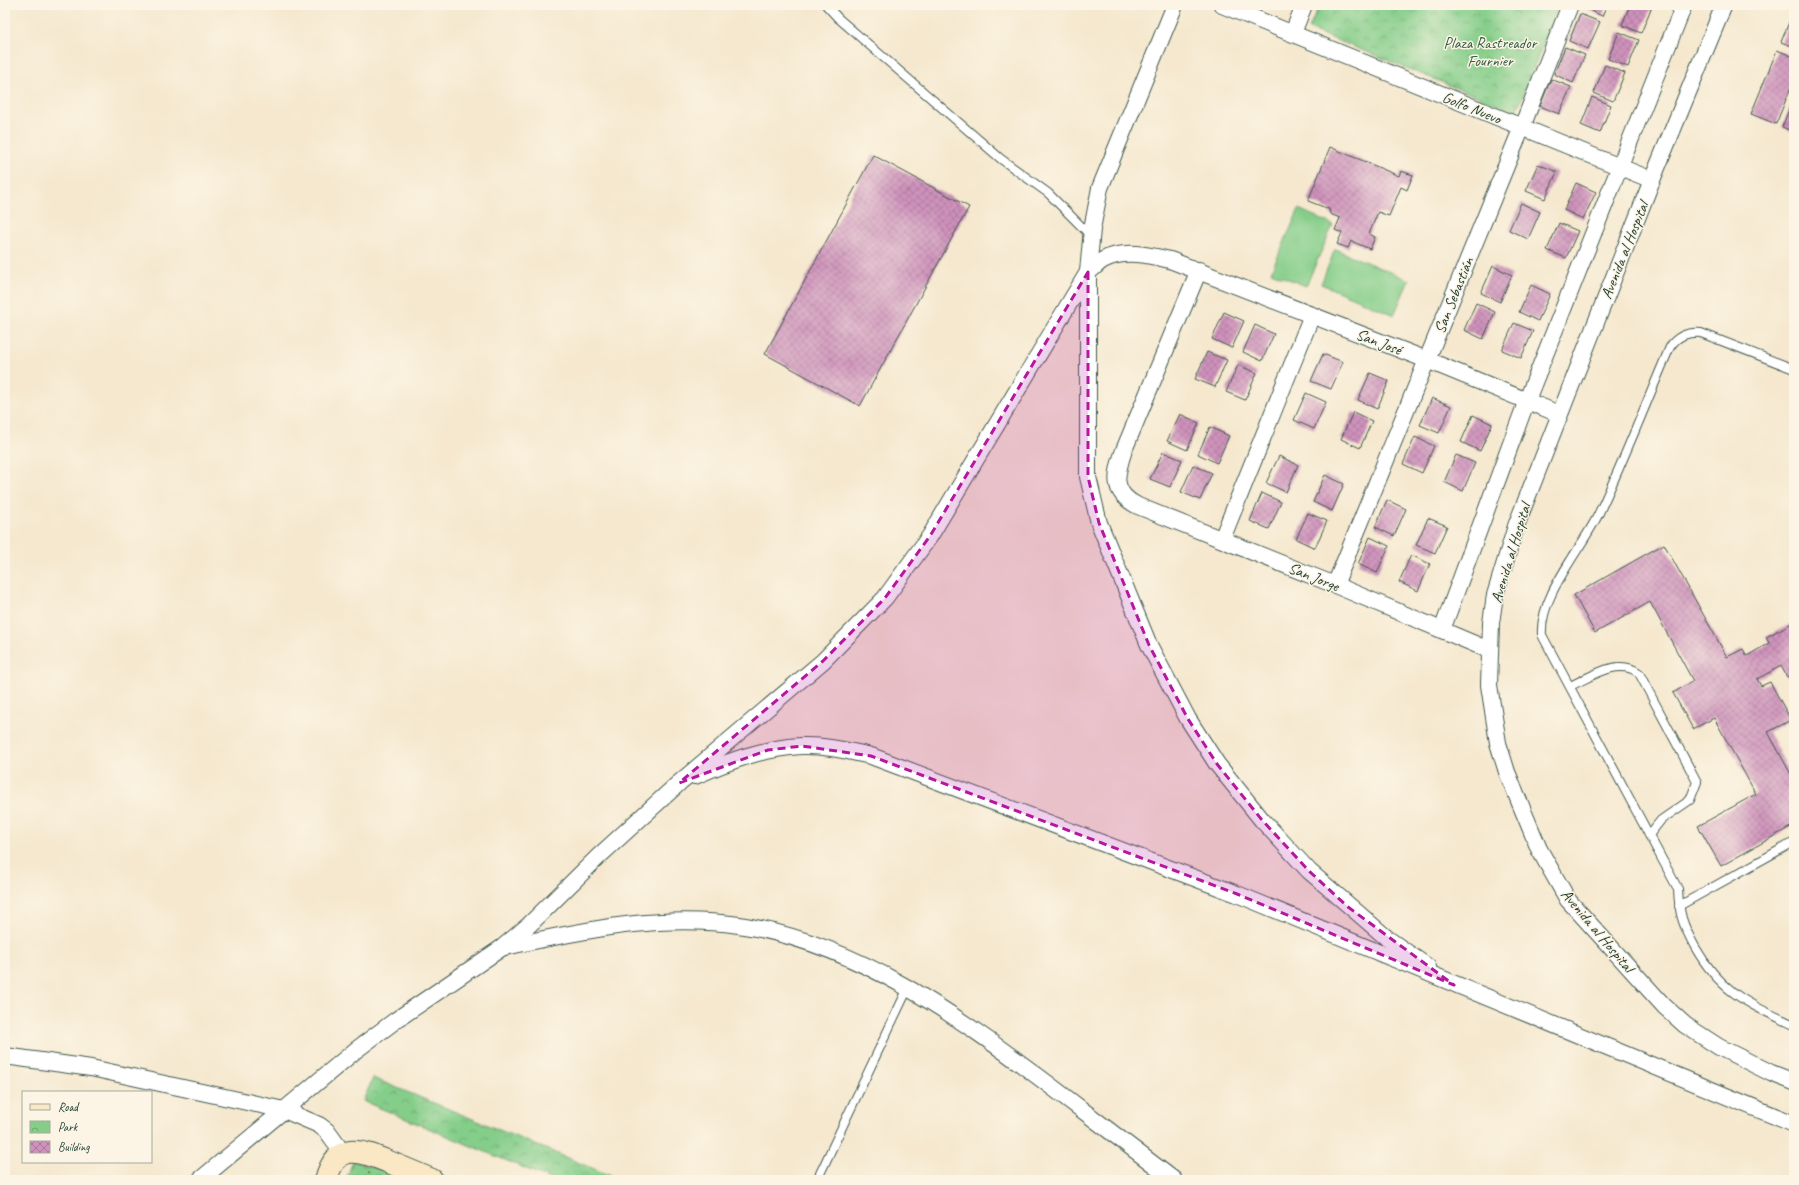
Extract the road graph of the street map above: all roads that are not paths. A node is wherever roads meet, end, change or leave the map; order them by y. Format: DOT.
graph roads {
  1 [pos="826,5"];
  2 [pos="1175,5"];
  3 [pos="1222,5"];
  4 [pos="1304,5"];
  5 [pos="1570,5"];
  6 [pos="1684,5"];
  7 [pos="1724,5"];
  8 [pos="1292,33"];
  9 [pos="1522,127"];
  10 [pos="1619,167"];
  11 [pos="1652,180"];
  12 [pos="1091,236"];
  13 [pos="1199,270"];
  14 [pos="1088,272"];
  15 [pos="1312,315"];
  16 [pos="1427,360"];
  17 [pos="1794,369"];
  18 [pos="1527,400"];
  19 [pos="1559,414"];
  20 [pos="1222,539"];
  21 [pos="1335,585"];
  22 [pos="1442,630"];
  23 [pos="1489,650"];
  24 [pos="1570,686"];
  25 [pos="679,783"];
  26 [pos="1649,835"];
  27 [pos="1794,842"];
  28 [pos="1679,906"];
  29 [pos="503,947"];
  30 [pos="1454,985"];
  31 [pos="908,988"];
  32 [pos="1794,1025"];
  33 [pos="5,1056"];
  34 [pos="1794,1082"];
  35 [pos="284,1110"];
  36 [pos="1794,1124"];
  37 [pos="343,1153"];
  38 [pos="200,1180"];
  39 [pos="326,1180"];
  40 [pos="432,1180"];
  41 [pos="817,1180"];
  42 [pos="1174,1180"];
  1 -- 12 [label="lane"];
  2 -- 12 [label="street"];
  3 -- 8 [label="street, Golfo Nuevo"];
  4 -- 8 [label="street"];
  5 -- 9 [label="street, San Sebastián"];
  6 -- 10 [label="street"];
  7 -- 11 [label="street, Avenida al Hospital"];
  8 -- 9 [label="street, Golfo Nuevo"];
  9 -- 10 [label="street, Golfo Nuevo"];
  9 -- 16 [label="street, San Sebastián"];
  10 -- 11 [label="street, Golfo Nuevo"];
  10 -- 18 [label="street"];
  11 -- 19 [label="street, Avenida al Hospital"];
  12 -- 14 [label="street"];
  13 -- 14 [label="street, San José"];
  13 -- 15 [label="street, San José"];
  13 -- 20 [label="street, San Jorge"];
  14 -- 25 [label="street"];
  14 -- 30 [label="street"];
  15 -- 16 [label="street, San José"];
  15 -- 20 [label="street"];
  16 -- 18 [label="street, San José"];
  16 -- 21 [label="street, San Sebastián"];
  17 -- 24 [label="lane"];
  18 -- 19 [label="street, San José"];
  18 -- 22 [label="street"];
  19 -- 23 [label="street, Avenida al Hospital"];
  20 -- 21 [label="street, San Jorge"];
  21 -- 22 [label="street, San Jorge"];
  22 -- 23 [label="street, San Jorge"];
  23 -- 34 [label="street, Avenida al Hospital"];
  24 -- 26 [label="lane"];
  24 -- 26 [label="lane"];
  25 -- 29 [label="street"];
  25 -- 30 [label="street"];
  26 -- 28 [label="lane"];
  27 -- 28 [label="lane"];
  28 -- 32 [label="lane"];
  29 -- 31 [label="street"];
  29 -- 35 [label="street"];
  30 -- 36 [label="street"];
  31 -- 41 [label="lane"];
  31 -- 42 [label="street"];
  33 -- 35 [label="street"];
  35 -- 37 [label="street"];
  35 -- 38 [label="street"];
  37 -- 39 [label="main road"];
  37 -- 40 [label="main road"];
}
